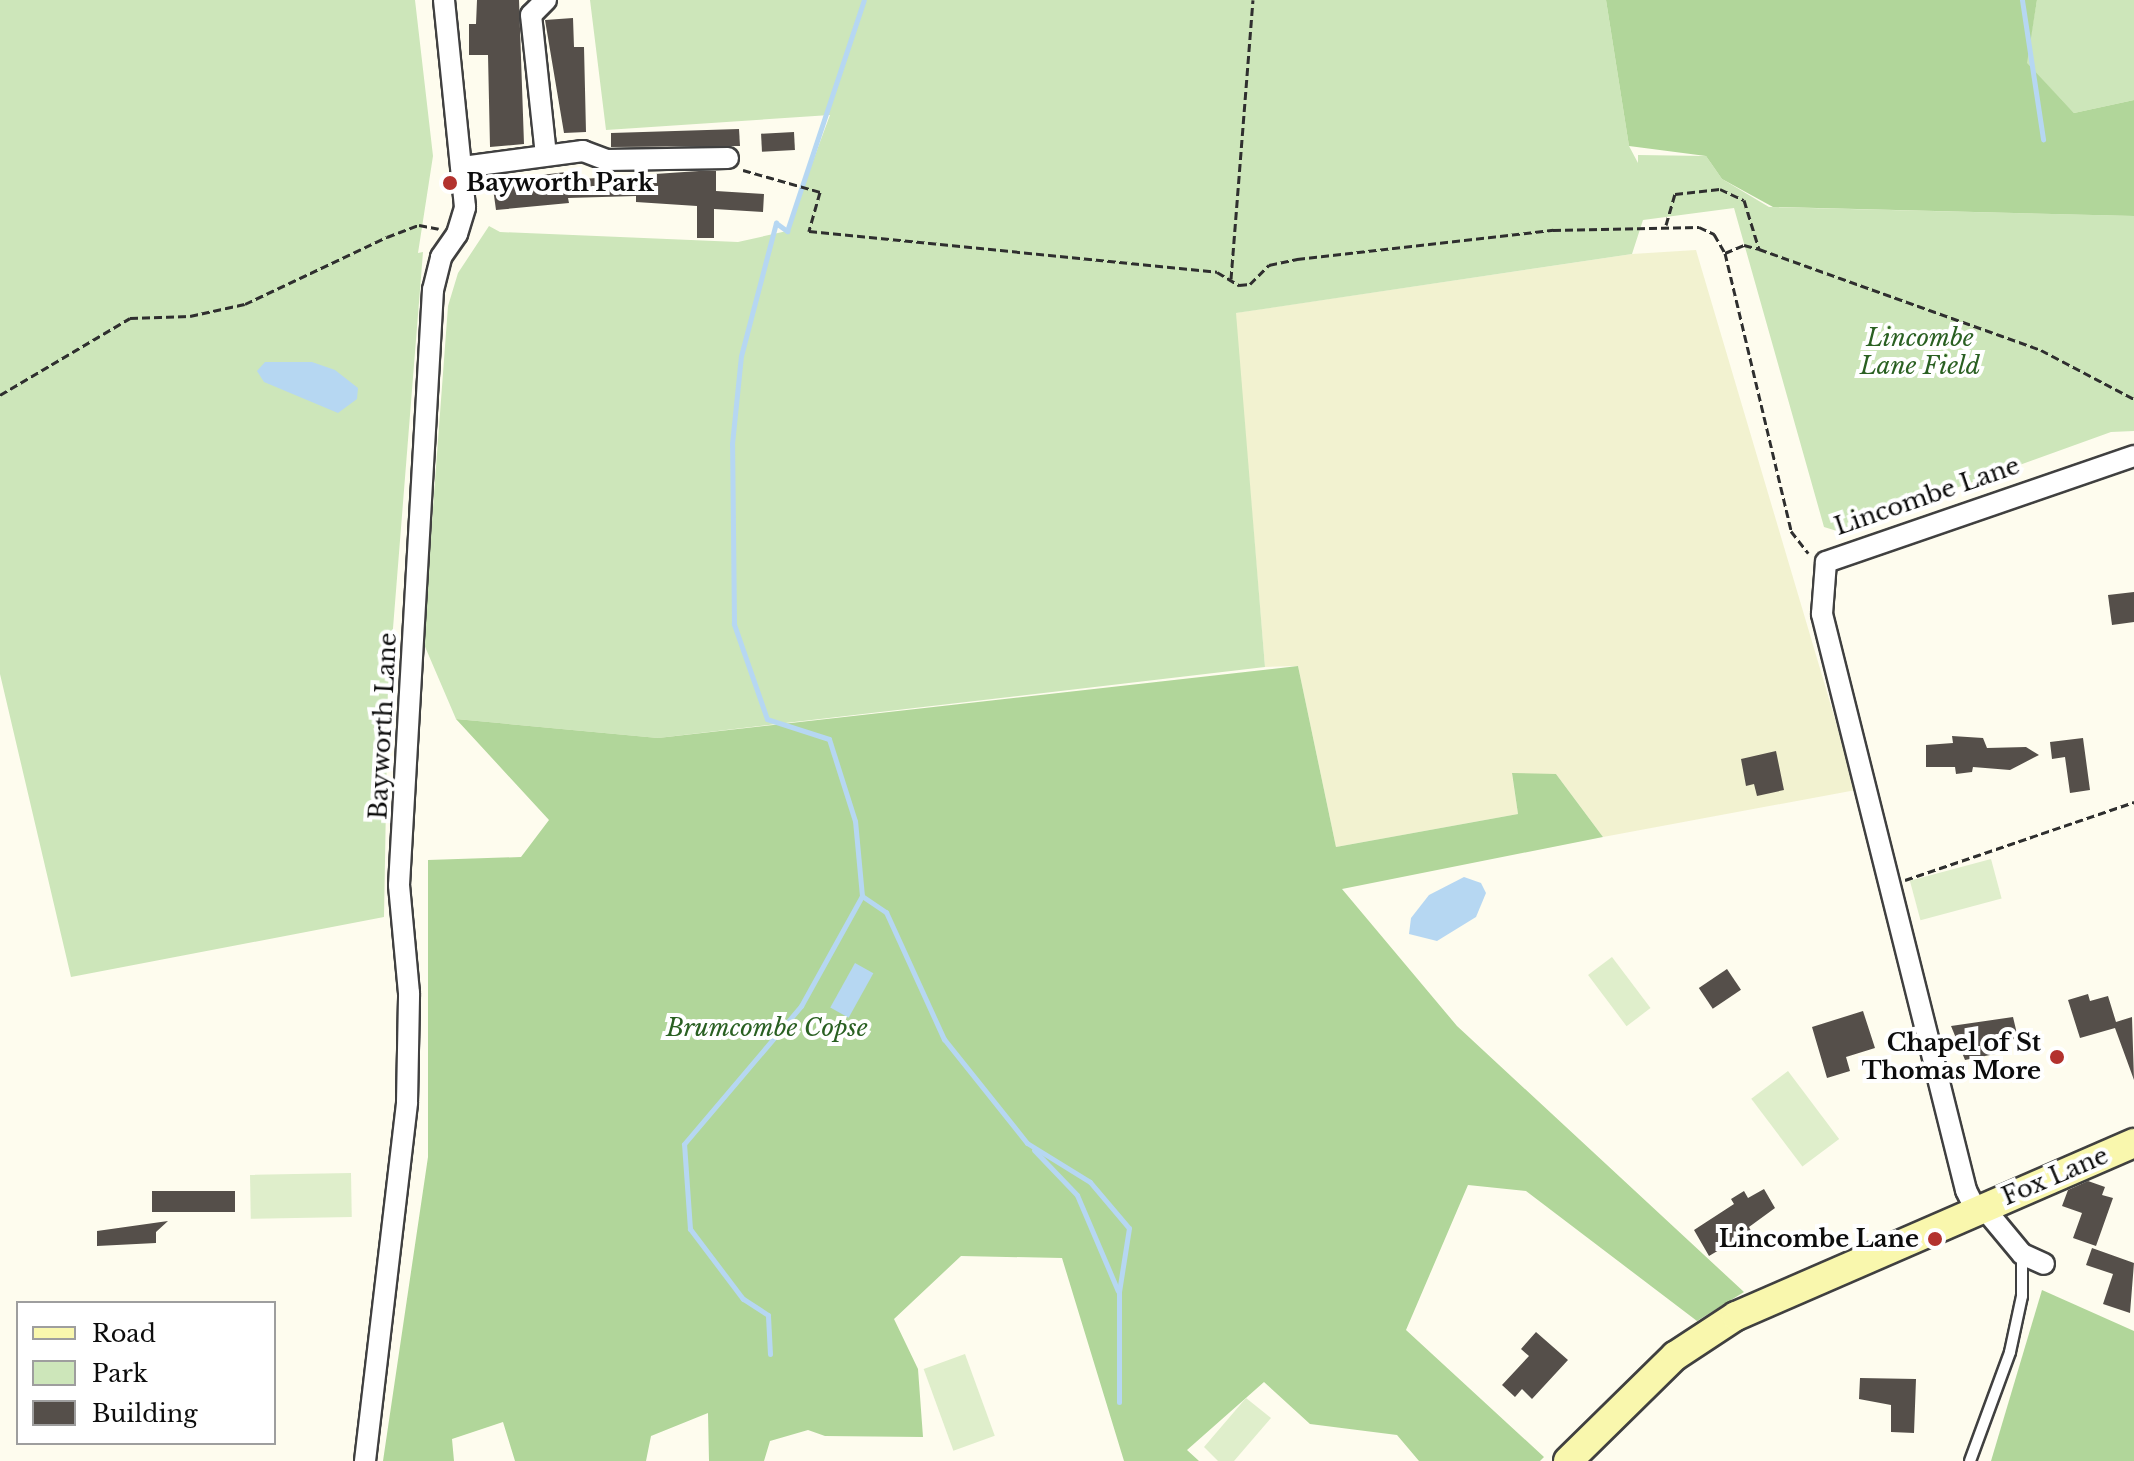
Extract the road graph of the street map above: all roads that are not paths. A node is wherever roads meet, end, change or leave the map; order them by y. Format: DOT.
graph roads {
  1 [pos="444,0"];
  2 [pos="546,0"];
  3 [pos="546,155"];
  4 [pos="728,158"];
  5 [pos="463,167"];
  6 [pos="2134,456"];
  7 [pos="2134,1143"];
  8 [pos="1979,1208"];
  9 [pos="2022,1254"];
  10 [pos="2044,1264"];
  11 [pos="365,1461"];
  12 [pos="1568,1461"];
  13 [pos="1970,1461"];
  1 -- 5 [label="street, Bayworth Lane"];
  2 -- 3 [label="street"];
  3 -- 4 [label="street"];
  3 -- 5 [label="street"];
  5 -- 11 [label="street, Bayworth Lane"];
  6 -- 8 [label="street, Lincombe Lane"];
  7 -- 8 [label="street, Fox Lane"];
  8 -- 9 [label="street, Lincombe Lane"];
  8 -- 12 [label="street, Fox Lane"];
  9 -- 10 [label="street"];
  9 -- 13 [label="lane"];
}
